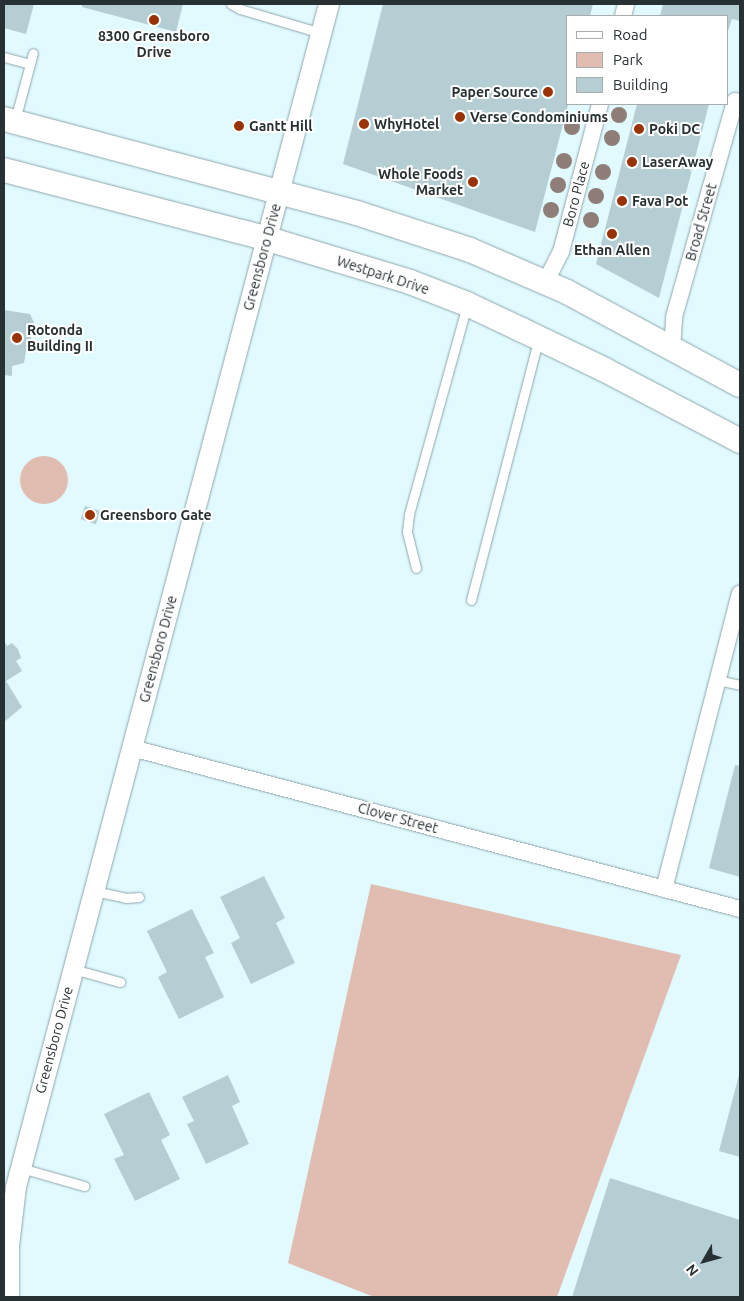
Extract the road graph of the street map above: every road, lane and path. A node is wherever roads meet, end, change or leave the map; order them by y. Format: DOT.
graph roads {
  1 [pos="231,4"];
  2 [pos="329,4"];
  3 [pos="321,33"];
  4 [pos="33,53"];
  5 [pos="4,57"];
  6 [pos="30,64"];
  7 [pos="740,102"];
  8 [pos="600,105"];
  9 [pos="9,121"];
  10 [pos="4,170"];
  11 [pos="280,191"];
  12 [pos="268,239"];
  13 [pos="546,283"];
  14 [pos="467,304"];
  15 [pos="540,338"];
  16 [pos="672,349"];
  17 [pos="740,385"];
  18 [pos="740,441"];
  19 [pos="416,568"];
  20 [pos="740,594"];
  21 [pos="471,600"];
  22 [pos="717,680"];
  23 [pos="740,685"];
  24 [pos="132,748"];
  25 [pos="664,889"];
  26 [pos="94,891"];
  27 [pos="139,897"];
  28 [pos="740,908"];
  29 [pos="73,969"];
  30 [pos="120,982"];
  31 [pos="21,1168"];
  32 [pos="84,1186"];
  33 [pos="9,1297"];
  1 -- 3 [label="lane"];
  2 -- 3 [label="street, Greensboro Drive"];
  3 -- 11 [label="street, Greensboro Drive"];
  4 -- 6 [label="lane"];
  5 -- 6 [label="lane"];
  6 -- 9 [label="lane"];
  7 -- 16 [label="street, Broad Street"];
  8 -- 13 [label="street, Boro Place"];
  9 -- 11 [label="main road"];
  10 -- 12 [label="main road, Westpark Drive"];
  11 -- 12 [label="street, Greensboro Drive"];
  11 -- 13 [label="main road"];
  12 -- 14 [label="main road, Westpark Drive"];
  12 -- 24 [label="street, Greensboro Drive"];
  13 -- 16 [label="main road"];
  14 -- 15 [label="main road, Westpark Drive"];
  14 -- 19 [label="lane"];
  15 -- 18 [label="main road, Westpark Drive"];
  15 -- 21 [label="lane"];
  16 -- 17 [label="main road"];
  20 -- 22 [label="street"];
  22 -- 23 [label="lane"];
  22 -- 25 [label="street"];
  24 -- 25 [label="street, Clover Street"];
  24 -- 26 [label="street, Greensboro Drive"];
  25 -- 28 [label="street, Clover Street"];
  26 -- 27 [label="lane"];
  26 -- 29 [label="street, Greensboro Drive"];
  29 -- 30 [label="lane"];
  29 -- 31 [label="street, Greensboro Drive"];
  31 -- 32 [label="lane"];
  31 -- 33 [label="street, Greensboro Drive"];
}
